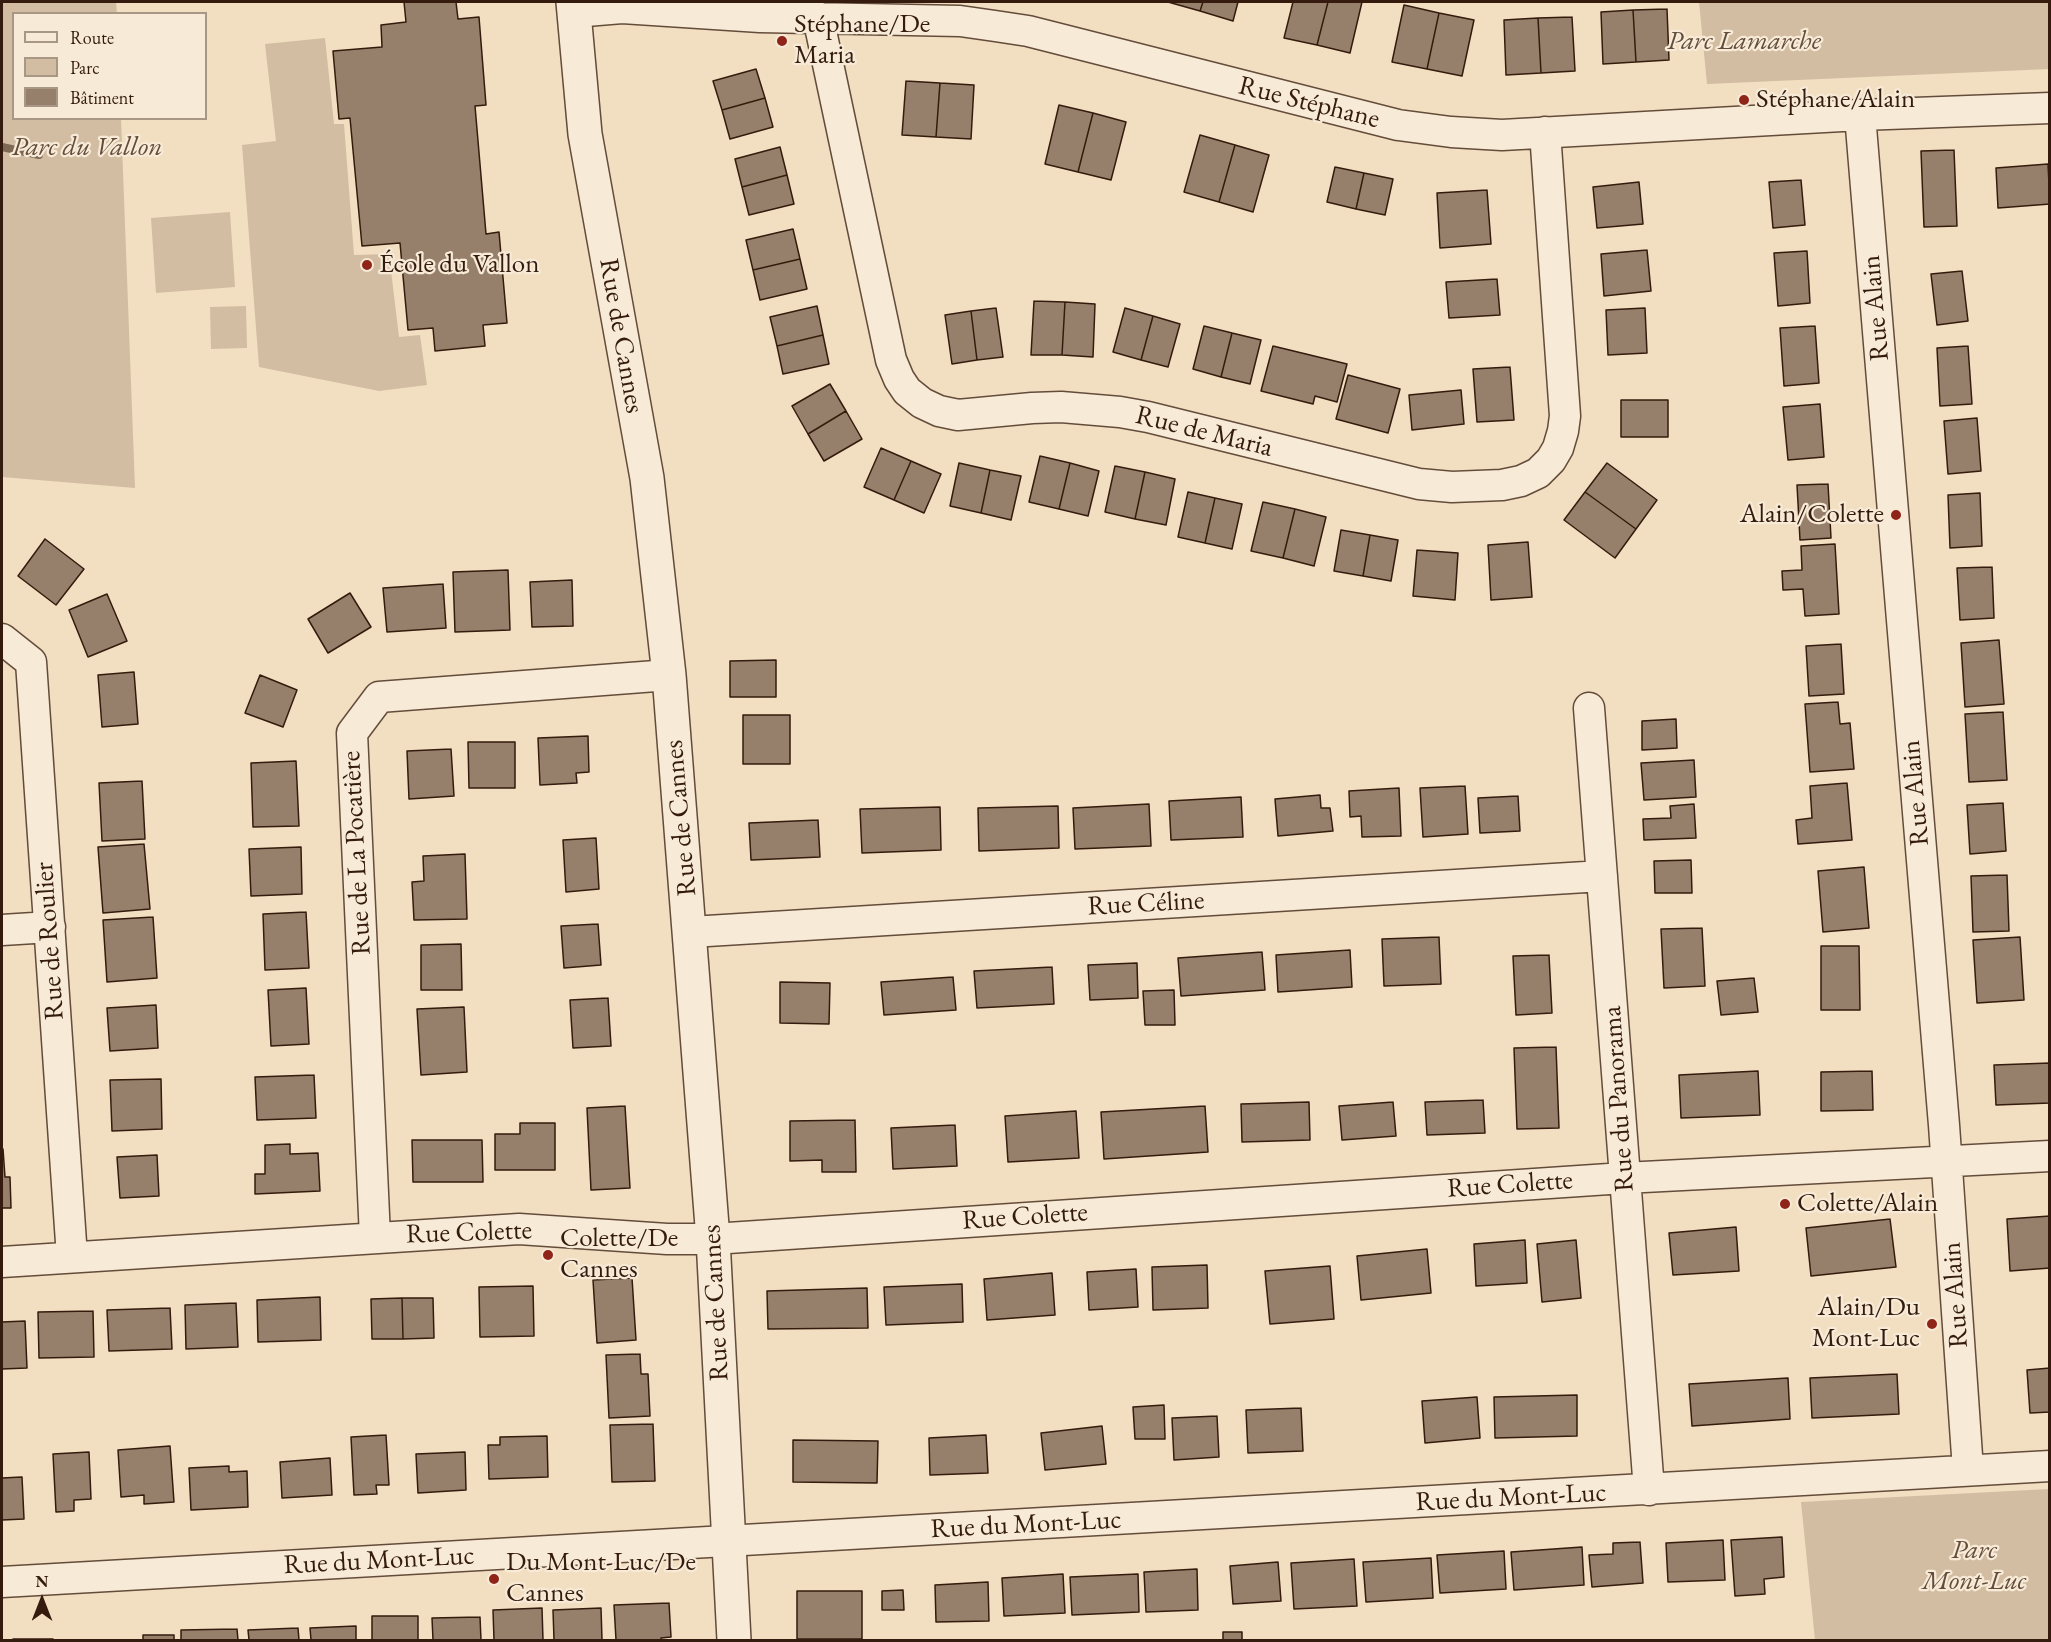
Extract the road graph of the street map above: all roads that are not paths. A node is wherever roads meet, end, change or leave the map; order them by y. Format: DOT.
graph roads {
  1 [pos="573,7"];
  2 [pos="818,17"];
  3 [pos="2049,108"];
  4 [pos="1860,115"];
  5 [pos="1545,132"];
  6 [pos="2,639"];
  7 [pos="669,675"];
  8 [pos="1588,708"];
  9 [pos="1602,876"];
  10 [pos="50,927"];
  11 [pos="2,930"];
  12 [pos="691,932"];
  13 [pos="2049,1156"];
  14 [pos="1947,1161"];
  15 [pos="1624,1178"];
  16 [pos="375,1237"];
  17 [pos="713,1239"];
  18 [pos="72,1257"];
  19 [pos="2,1262"];
  20 [pos="2049,1466"];
  21 [pos="1968,1470"];
  22 [pos="1649,1490"];
  23 [pos="728,1542"];
  24 [pos="2,1582"];
  25 [pos="734,1641"];
  1 -- 2 [label="street, Rue Stéphane"];
  1 -- 7 [label="street, Rue de Cannes"];
  2 -- 5 [label="street, Rue Stéphane"];
  2 -- 5 [label="street, Rue de Maria"];
  3 -- 4 [label="street, Rue Stéphane"];
  4 -- 5 [label="street, Rue Stéphane"];
  4 -- 14 [label="street, Rue Alain"];
  6 -- 10 [label="street, Rue de Roulier"];
  7 -- 12 [label="street, Rue de Cannes"];
  7 -- 16 [label="street, Rue de La Pocatière"];
  8 -- 9 [label="street, Rue du Panorama"];
  9 -- 12 [label="street, Rue Céline"];
  9 -- 15 [label="street, Rue du Panorama"];
  10 -- 11 [label="street"];
  10 -- 18 [label="street, Rue de Roulier"];
  12 -- 17 [label="street, Rue de Cannes"];
  13 -- 14 [label="street, Rue Colette"];
  14 -- 15 [label="street, Rue Colette"];
  14 -- 21 [label="street, Rue Alain"];
  15 -- 17 [label="street, Rue Colette"];
  15 -- 22 [label="street, Rue du Panorama"];
  16 -- 17 [label="street, Rue Colette"];
  16 -- 18 [label="street, Rue Colette"];
  17 -- 23 [label="street, Rue de Cannes"];
  18 -- 19 [label="street, Rue Colette"];
  20 -- 21 [label="street, Rue du Mont-Luc"];
  21 -- 22 [label="street, Rue du Mont-Luc"];
  22 -- 23 [label="street, Rue du Mont-Luc"];
  23 -- 24 [label="street, Rue du Mont-Luc"];
  23 -- 25 [label="street, Rue de Cannes"];
}
